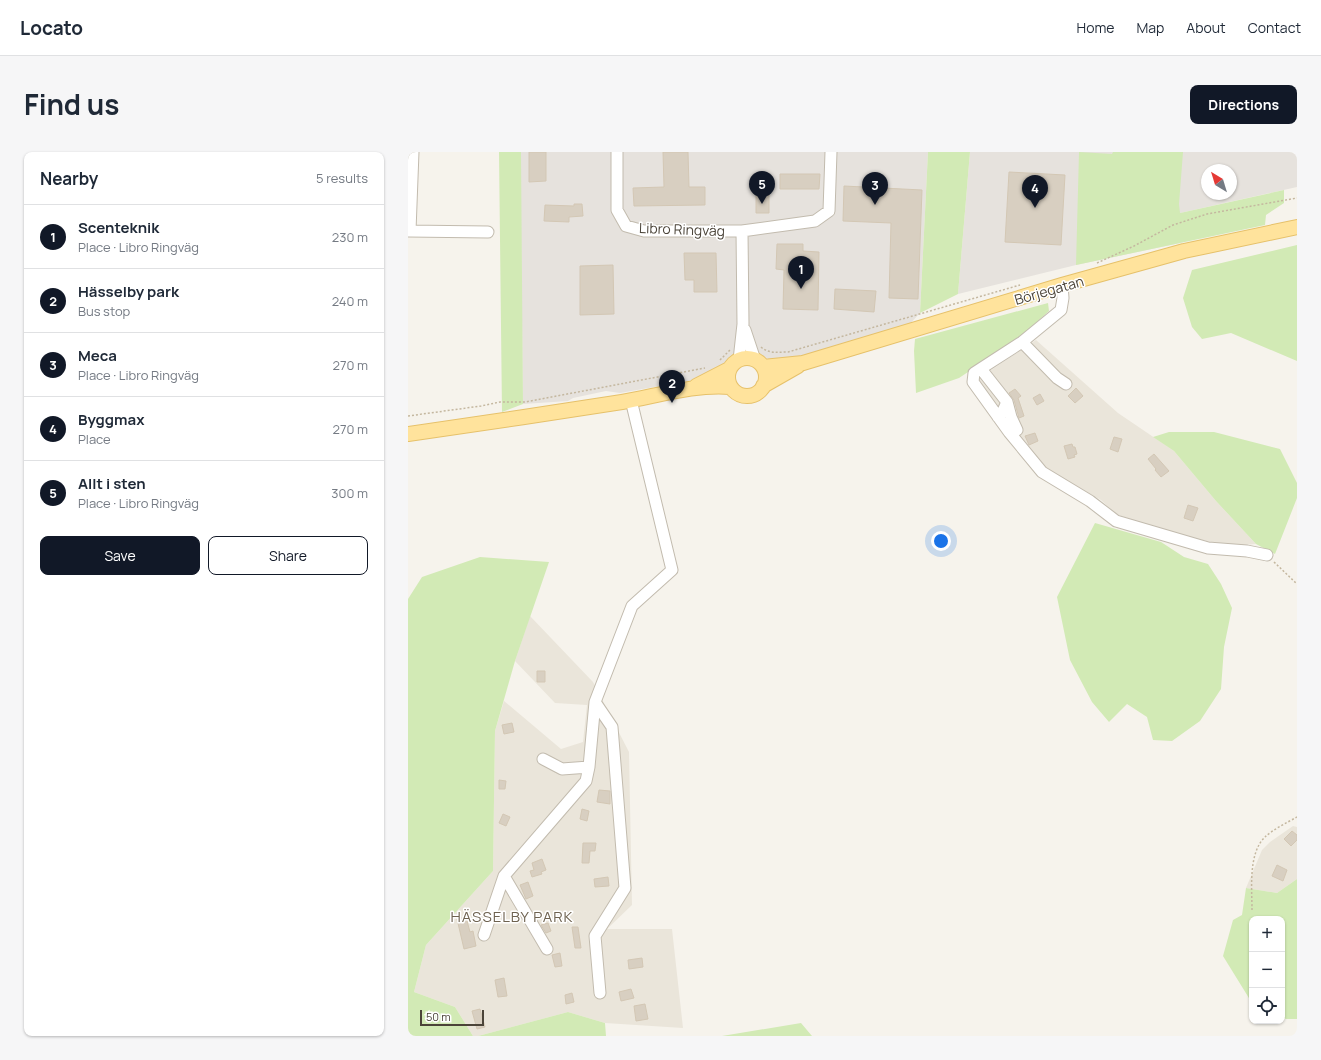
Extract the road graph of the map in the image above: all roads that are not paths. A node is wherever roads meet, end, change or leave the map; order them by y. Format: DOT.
graph roads {
  1 [pos="413,152"];
  2 [pos="617,152"];
  3 [pos="831,152"];
  4 [pos="1297,227"];
  5 [pos="409,231"];
  6 [pos="742,231"];
  7 [pos="488,232"];
  8 [pos="1062,285"];
  9 [pos="743,324"];
  10 [pos="1022,342"];
  11 [pos="733,359"];
  12 [pos="759,363"];
  13 [pos="803,363"];
  14 [pos="981,369"];
  15 [pos="1066,384"];
  16 [pos="763,386"];
  17 [pos="730,387"];
  18 [pos="688,390"];
  19 [pos="631,400"];
  20 [pos="1007,402"];
  21 [pos="998,418"];
  22 [pos="1017,430"];
  23 [pos="408,434"];
  24 [pos="1267,555"];
  25 [pos="595,702"];
  26 [pos="544,759"];
  27 [pos="589,767"];
  28 [pos="504,876"];
  29 [pos="484,935"];
  30 [pos="547,949"];
  31 [pos="600,992"];
  1 -- 5 [label="street"];
  2 -- 6 [label="street, Libro Ringväg"];
  3 -- 6 [label="street, Libro Ringväg"];
  4 -- 8 [label="main road, Börjegatan"];
  5 -- 7 [label="street"];
  6 -- 9 [label="street, Libro Ringväg"];
  8 -- 10 [label="street"];
  8 -- 13 [label="main road, Börjegatan"];
  9 -- 11 [label="street"];
  9 -- 12 [label="street"];
  10 -- 14 [label="street"];
  10 -- 15 [label="street"];
  11 -- 12 [label="main road"];
  11 -- 17 [label="main road"];
  11 -- 18 [label="main road"];
  12 -- 13 [label="main road, Börjegatan"];
  12 -- 16 [label="main road"];
  13 -- 16 [label="main road, Börjegatan"];
  14 -- 20 [label="street"];
  14 -- 21 [label="street"];
  16 -- 17 [label="main road"];
  17 -- 18 [label="main road"];
  18 -- 19 [label="main road"];
  19 -- 23 [label="main road"];
  19 -- 25 [label="street"];
  20 -- 21 [label="street"];
  20 -- 22 [label="street"];
  21 -- 24 [label="street"];
  25 -- 27 [label="street"];
  25 -- 31 [label="street"];
  26 -- 27 [label="street"];
  27 -- 28 [label="street"];
  28 -- 29 [label="street"];
  28 -- 30 [label="street"];
}
